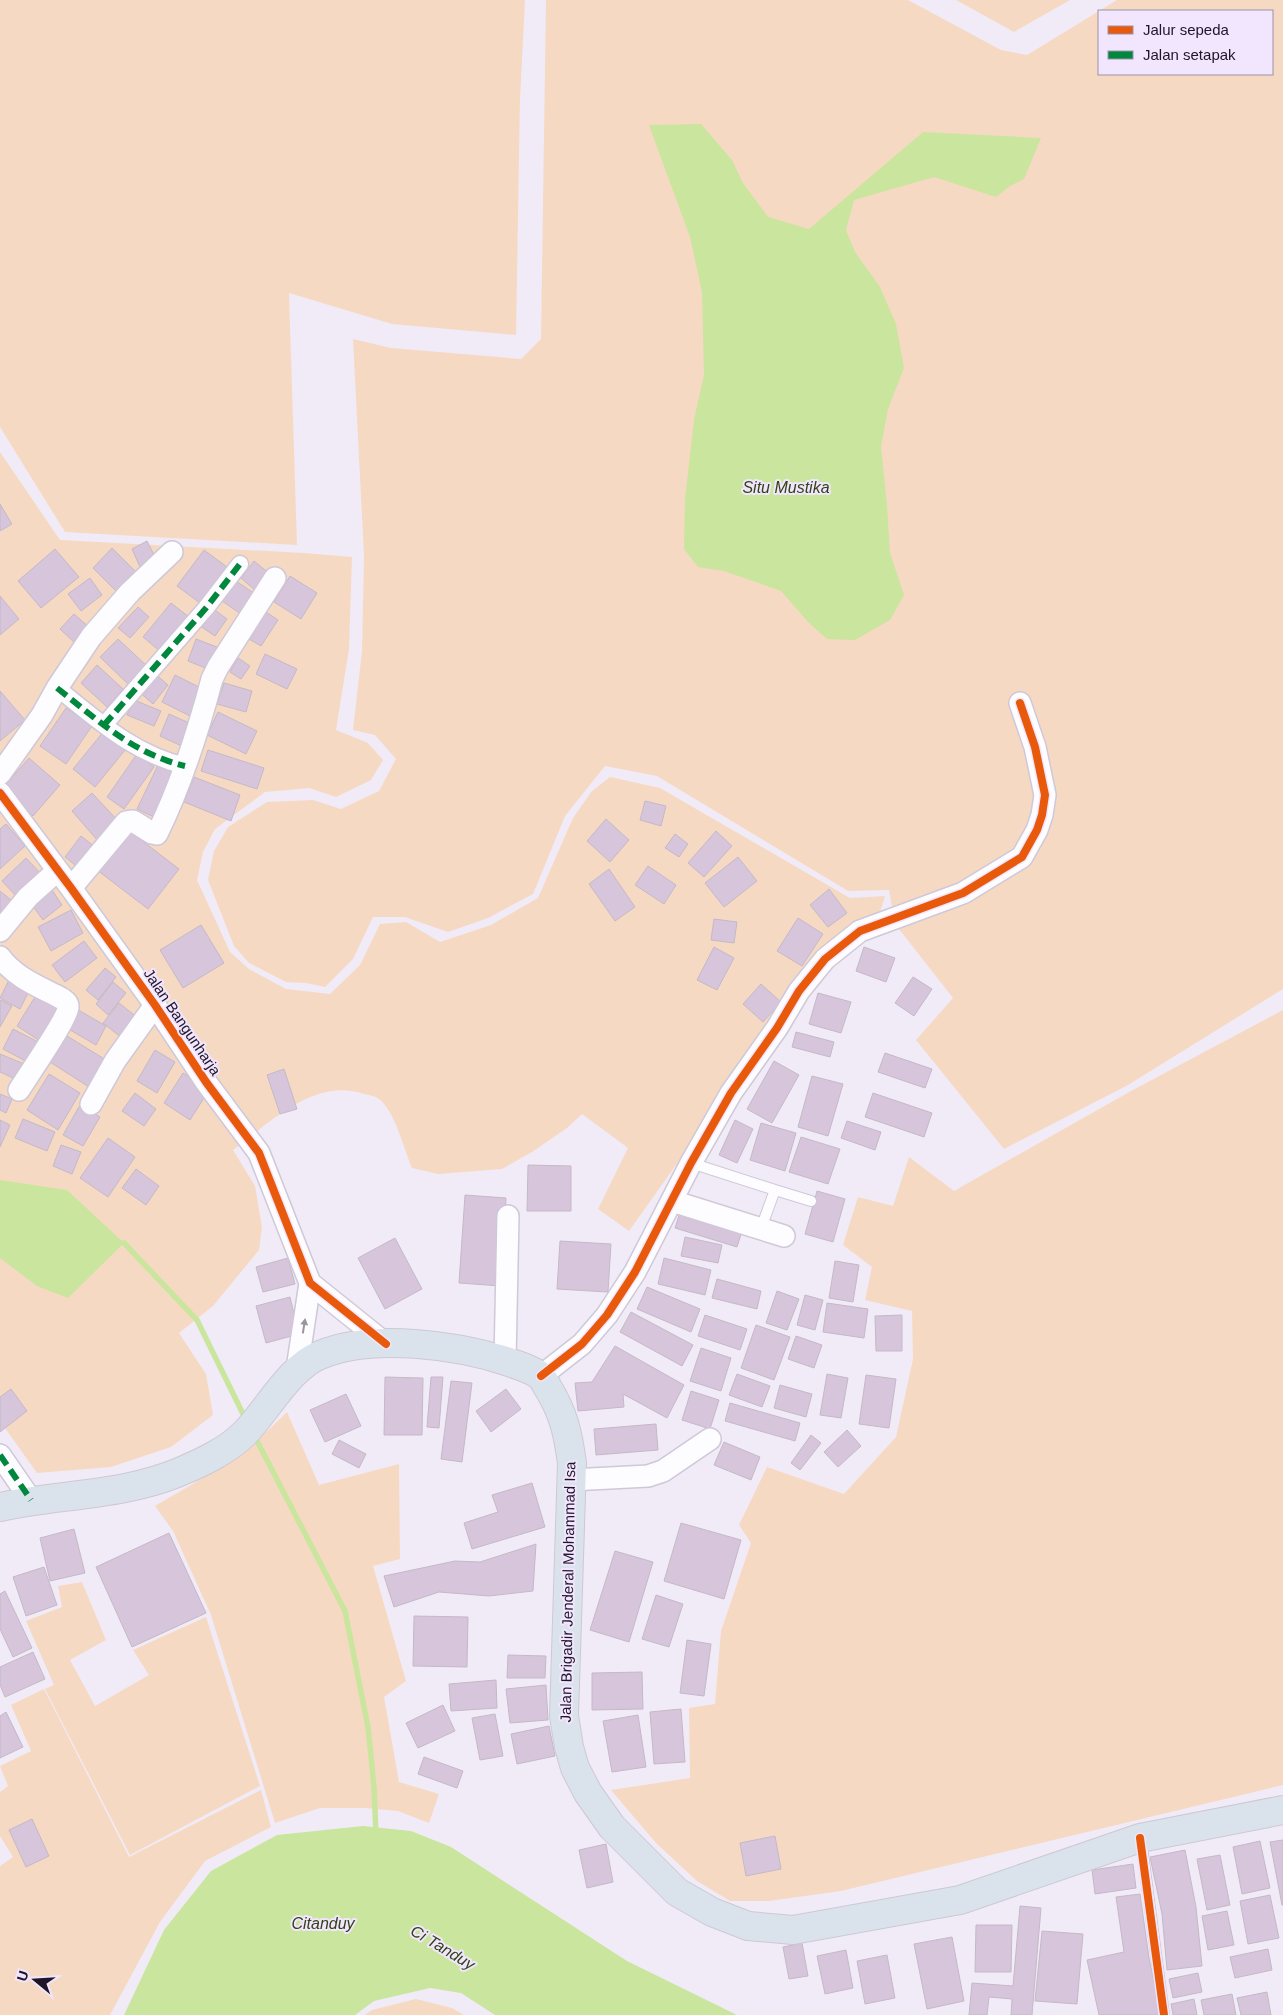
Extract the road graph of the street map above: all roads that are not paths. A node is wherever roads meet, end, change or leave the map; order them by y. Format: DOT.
graph roads {
  1 [pos="172,552"];
  2 [pos="240,564"];
  3 [pos="276,578"];
  4 [pos="57,688"];
  5 [pos="1020,703"];
  6 [pos="104,725"];
  7 [pos="185,766"];
  8 [pos="0,774"];
  9 [pos="0,793"];
  10 [pos="57,871"];
  11 [pos="70,888"];
  12 [pos="0,931"];
  13 [pos="0,957"];
  14 [pos="155,1005"];
  15 [pos="19,1090"];
  16 [pos="91,1104"];
  17 [pos="691,1163"];
  18 [pos="775,1190"];
  19 [pos="672,1201"];
  20 [pos="811,1201"];
  21 [pos="508,1216"];
  22 [pos="761,1228"];
  23 [pos="784,1236"];
  24 [pos="310,1282"];
  25 [pos="386,1344"];
  26 [pos="505,1361"];
  27 [pos="297,1369"];
  28 [pos="541,1376"];
  29 [pos="710,1439"];
  30 [pos="0,1455"];
  31 [pos="571,1480"];
  32 [pos="31,1500"];
  33 [pos="0,1507"];
  34 [pos="1283,1810"];
  35 [pos="1140,1838"];
  36 [pos="1164,2015"];
  1 -- 4 [label="street"];
  2 -- 6 [label="street"];
  3 -- 7 [label="street"];
  4 -- 6 [label="street"];
  4 -- 8 [label="street"];
  5 -- 17 [label="street"];
  6 -- 7 [label="street"];
  7 -- 11 [label="street"];
  9 -- 10 [label="street, Jalan Bangunharja"];
  10 -- 11 [label="street, Jalan Bangunharja"];
  10 -- 12 [label="street"];
  11 -- 14 [label="street, Jalan Bangunharja"];
  13 -- 15 [label="street"];
  14 -- 16 [label="street"];
  14 -- 24 [label="street, Jalan Bangunharja"];
  17 -- 18 [label="lane"];
  17 -- 19 [label="street"];
  18 -- 20 [label="lane"];
  18 -- 22 [label="lane"];
  19 -- 22 [label="street"];
  19 -- 28 [label="street"];
  21 -- 26 [label="street"];
  22 -- 23 [label="street"];
  24 -- 25 [label="street"];
  27 -- 24 [label="street, one-way"];
  25 -- 26 [label="highway"];
  25 -- 27 [label="highway"];
  26 -- 28 [label="highway"];
  27 -- 32 [label="highway"];
  28 -- 31 [label="highway, Jalan Brigadir Jenderal Mohammad Isa"];
  29 -- 31 [label="street"];
  30 -- 32 [label="street"];
  31 -- 35 [label="highway, Jalan Brigadir Jenderal Mohammad Isa"];
  32 -- 33 [label="highway"];
  34 -- 35 [label="highway, Jalan Brigadir Jenderal Mohammad Isa"];
  35 -- 36 [label="lane"];
}
